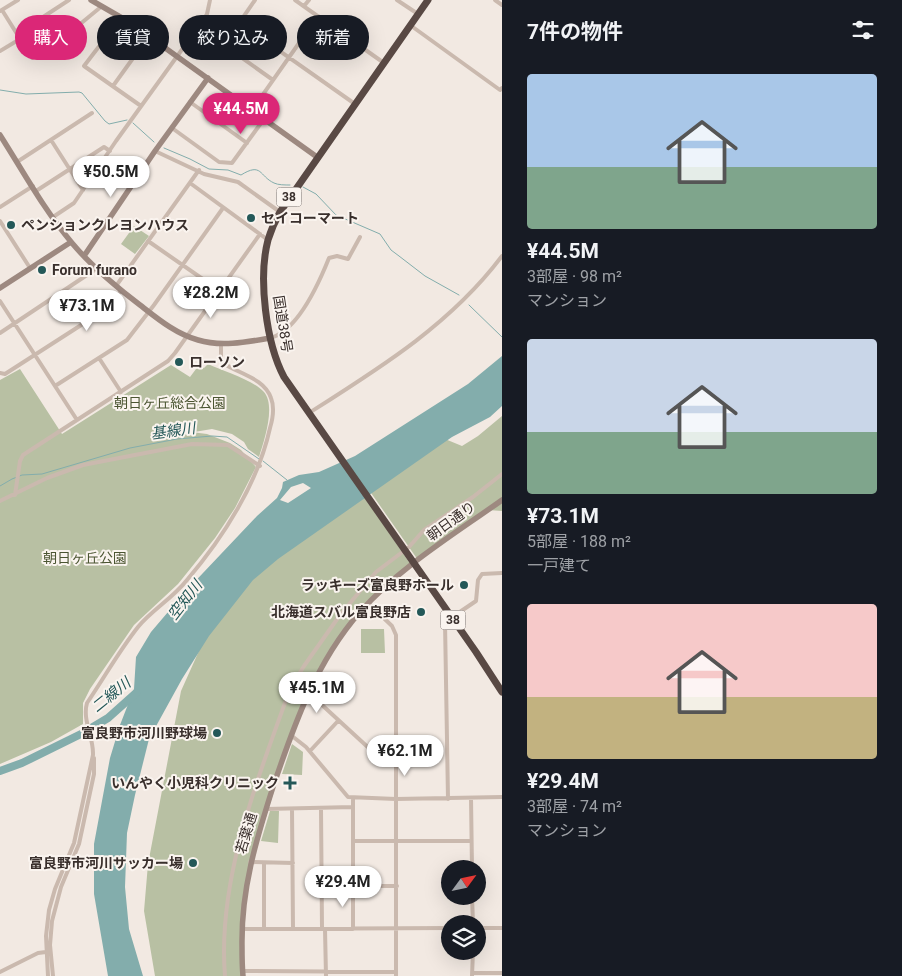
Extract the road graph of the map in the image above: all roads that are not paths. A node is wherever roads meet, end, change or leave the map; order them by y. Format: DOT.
graph roads {
  1 [pos="18,0"];
  2 [pos="70,0"];
  3 [pos="91,0"];
  4 [pos="210,0"];
  5 [pos="255,0"];
  6 [pos="295,0"];
  7 [pos="309,0"];
  8 [pos="397,0"];
  9 [pos="428,0"];
  10 [pos="495,0"];
  11 [pos="502,5"];
  12 [pos="102,6"];
  13 [pos="304,6"];
  14 [pos="1,11"];
  15 [pos="418,14"];
  16 [pos="47,15"];
  17 [pos="117,15"];
  18 [pos="245,15"];
  19 [pos="317,15"];
  20 [pos="87,18"];
  21 [pos="410,25"];
  22 [pos="15,31"];
  23 [pos="15,42"];
  24 [pos="297,46"];
  25 [pos="97,49"];
  26 [pos="169,50"];
  27 [pos="0,51"];
  28 [pos="369,52"];
  29 [pos="178,56"];
  30 [pos="289,57"];
  31 [pos="132,60"];
  32 [pos="245,60"];
  33 [pos="384,63"];
  34 [pos="208,78"];
  35 [pos="273,80"];
  36 [pos="113,86"];
  37 [pos="502,88"];
  38 [pos="190,102"];
  39 [pos="355,104"];
  40 [pos="141,106"];
  41 [pos="252,110"];
  42 [pos="92,114"];
  43 [pos="264,119"];
  44 [pos="172,128"];
  45 [pos="1,139"];
  46 [pos="51,140"];
  47 [pos="246,143"];
  48 [pos="110,151"];
  49 [pos="155,151"];
  50 [pos="317,157"];
  51 [pos="17,162"];
  52 [pos="70,169"];
  53 [pos="198,170"];
  54 [pos="190,184"];
  55 [pos="34,188"];
  56 [pos="83,190"];
  57 [pos="0,207"];
  58 [pos="223,208"];
  59 [pos="280,212"];
  60 [pos="53,217"];
  61 [pos="0,221"];
  62 [pos="260,234"];
  63 [pos="360,237"];
  64 [pos="268,240"];
  65 [pos="148,241"];
  66 [pos="71,242"];
  67 [pos="84,256"];
  68 [pos="502,256"];
  69 [pos="183,265"];
  70 [pos="30,268"];
  71 [pos="96,269"];
  72 [pos="0,288"];
  73 [pos="119,288"];
  74 [pos="220,291"];
  75 [pos="0,301"];
  76 [pos="148,312"];
  77 [pos="15,324"];
  78 [pos="0,334"];
  79 [pos="187,337"];
  80 [pos="270,338"];
  81 [pos="221,343"];
  82 [pos="35,355"];
  83 [pos="99,358"];
  84 [pos="0,373"];
  85 [pos="55,386"];
  86 [pos="121,392"];
  87 [pos="312,416"];
  88 [pos="77,420"];
  89 [pos="260,466"];
  90 [pos="502,474"];
  91 [pos="15,495"];
  92 [pos="502,500"];
  93 [pos="0,501"];
  94 [pos="404,549"];
  95 [pos="414,563"];
  96 [pos="502,573"];
  97 [pos="368,603"];
  98 [pos="452,617"];
  99 [pos="501,687"];
  100 [pos="308,693"];
  101 [pos="338,721"];
  102 [pos="292,736"];
  103 [pos="310,751"];
  104 [pos="396,755"];
  105 [pos="93,756"];
  106 [pos="502,797"];
  107 [pos="353,798"];
  108 [pos="471,798"];
  109 [pos="396,799"];
  110 [pos="448,799"];
  111 [pos="353,807"];
  112 [pos="266,809"];
  113 [pos="322,809"];
  114 [pos="292,810"];
  115 [pos="471,841"];
  116 [pos="353,842"];
  117 [pos="396,842"];
  118 [pos="472,860"];
  119 [pos="250,862"];
  120 [pos="264,863"];
  121 [pos="293,863"];
  122 [pos="352,886"];
  123 [pos="397,886"];
  124 [pos="441,928"];
  125 [pos="486,928"];
  126 [pos="502,928"];
  127 [pos="242,929"];
  128 [pos="264,929"];
  129 [pos="294,929"];
  130 [pos="324,929"];
  131 [pos="353,929"];
  132 [pos="396,929"];
  133 [pos="46,952"];
  134 [pos="472,960"];
  135 [pos="0,972"];
  136 [pos="502,973"];
  137 [pos="243,974"];
  138 [pos="326,974"];
  139 [pos="396,974"];
  140 [pos="472,974"];
  141 [pos="48,976"];
  142 [pos="53,976"];
  143 [pos="225,976"];
  1 -- 14 [label="street"];
  2 -- 16 [label="street"];
  3 -- 12 [label="street"];
  4 -- 29 [label="street"];
  5 -- 18 [label="street"];
  6 -- 13 [label="street"];
  7 -- 13 [label="street"];
  8 -- 15 [label="street"];
  9 -- 15 [label="highway, 国道38号 / 38"];
  10 -- 11 [label="street"];
  12 -- 17 [label="street"];
  12 -- 20 [label="street"];
  13 -- 19 [label="street"];
  14 -- 22 [label="street"];
  15 -- 21 [label="highway, 国道38号 / 38"];
  21 -- 33 [label="highway, 国道38号 / 38"];
  21 -- 37 [label="street"];
  23 -- 27 [label="street"];
  24 -- 30 [label="street"];
  25 -- 36 [label="street"];
  26 -- 29 [label="street"];
  28 -- 33 [label="street"];
  29 -- 34 [label="street"];
  29 -- 40 [label="street"];
  30 -- 35 [label="street"];
  30 -- 39 [label="street"];
  31 -- 36 [label="street"];
  32 -- 35 [label="street"];
  33 -- 39 [label="highway, 国道38号 / 38"];
  34 -- 38 [label="street"];
  34 -- 41 [label="street"];
  35 -- 41 [label="street"];
  36 -- 40 [label="street"];
  38 -- 44 [label="street"];
  38 -- 47 [label="street"];
  39 -- 50 [label="highway, 国道38号 / 38"];
  40 -- 48 [label="street"];
  41 -- 43 [label="street"];
  42 -- 46 [label="street"];
  43 -- 47 [label="street"];
  43 -- 50 [label="street"];
  44 -- 47 [label="street"];
  44 -- 49 [label="street"];
  45 -- 51 [label="street"];
  46 -- 51 [label="street"];
  46 -- 52 [label="street"];
  48 -- 52 [label="street"];
  48 -- 56 [label="street"];
  49 -- 53 [label="street"];
  49 -- 67 [label="street"];
  50 -- 59 [label="highway, 国道38号 / 38"];
  51 -- 55 [label="street"];
  52 -- 55 [label="street"];
  52 -- 56 [label="street"];
  53 -- 54 [label="street"];
  53 -- 59 [label="street"];
  54 -- 58 [label="street"];
  54 -- 65 [label="street"];
  55 -- 57 [label="street"];
  55 -- 60 [label="street"];
  56 -- 60 [label="street"];
  58 -- 62 [label="street"];
  58 -- 69 [label="street"];
  59 -- 64 [label="highway, 国道38号 / 38"];
  60 -- 66 [label="street"];
  61 -- 70 [label="street"];
  62 -- 64 [label="street"];
  62 -- 74 [label="street"];
  63 -- 80 [label="street"];
  64 -- 80 [label="highway, 国道38号 / 38"];
  65 -- 69 [label="street"];
  65 -- 73 [label="street"];
  66 -- 67 [label="street"];
  66 -- 70 [label="street"];
  67 -- 71 [label="street"];
  68 -- 87 [label="street"];
  69 -- 74 [label="street"];
  69 -- 76 [label="street"];
  70 -- 72 [label="street"];
  71 -- 73 [label="street"];
  71 -- 77 [label="street"];
  73 -- 76 [label="street"];
  73 -- 82 [label="street"];
  74 -- 79 [label="street"];
  75 -- 77 [label="street"];
  76 -- 79 [label="street"];
  76 -- 83 [label="street"];
  77 -- 78 [label="street"];
  77 -- 82 [label="street"];
  79 -- 81 [label="street"];
  79 -- 86 [label="street"];
  80 -- 81 [label="street"];
  80 -- 87 [label="highway, 国道38号 / 38"];
  81 -- 89 [label="street"];
  82 -- 84 [label="street"];
  82 -- 85 [label="street"];
  83 -- 85 [label="street"];
  83 -- 86 [label="street"];
  85 -- 88 [label="street"];
  86 -- 88 [label="street"];
  87 -- 94 [label="highway, 国道38号 / 38"];
  88 -- 91 [label="street"];
  89 -- 91 [label="street"];
  89 -- 105 [label="street"];
  90 -- 94 [label="street"];
  91 -- 93 [label="street"];
  92 -- 95 [label="street, 朝日通り"];
  94 -- 95 [label="highway, 国道38号 / 38"];
  94 -- 143 [label="street"];
  95 -- 97 [label="street, 若葉通"];
  95 -- 98 [label="highway, 国道38号 / 38"];
  96 -- 98 [label="street"];
  97 -- 100 [label="street, 若葉通"];
  97 -- 104 [label="street"];
  98 -- 99 [label="highway, 国道38号 / 38"];
  98 -- 110 [label="street"];
  100 -- 101 [label="street"];
  100 -- 102 [label="street, 若葉通"];
  101 -- 103 [label="street"];
  101 -- 104 [label="street"];
  102 -- 103 [label="street"];
  102 -- 112 [label="street, 若葉通"];
  103 -- 107 [label="street"];
  104 -- 109 [label="street"];
  105 -- 133 [label="street"];
  105 -- 142 [label="street"];
  106 -- 108 [label="street"];
  107 -- 109 [label="street"];
  107 -- 111 [label="street"];
  108 -- 110 [label="street"];
  108 -- 115 [label="street"];
  109 -- 110 [label="street"];
  109 -- 117 [label="street"];
  111 -- 113 [label="street"];
  111 -- 116 [label="street"];
  112 -- 114 [label="street"];
  112 -- 119 [label="street, 若葉通"];
  113 -- 114 [label="street"];
  113 -- 130 [label="street"];
  114 -- 121 [label="street"];
  115 -- 117 [label="street"];
  115 -- 118 [label="street"];
  116 -- 117 [label="street"];
  116 -- 122 [label="street"];
  117 -- 123 [label="street"];
  119 -- 120 [label="street"];
  119 -- 127 [label="street, 若葉通"];
  120 -- 121 [label="street"];
  120 -- 128 [label="street"];
  121 -- 129 [label="street"];
  122 -- 123 [label="street"];
  122 -- 131 [label="street"];
  123 -- 132 [label="street"];
  124 -- 132 [label="street"];
  125 -- 126 [label="street"];
  127 -- 128 [label="street"];
  127 -- 137 [label="street, 若葉通"];
  128 -- 129 [label="street"];
  129 -- 130 [label="street"];
  130 -- 131 [label="street"];
  130 -- 138 [label="street"];
  131 -- 132 [label="street"];
  132 -- 139 [label="street"];
  133 -- 135 [label="street"];
  133 -- 141 [label="street"];
  134 -- 140 [label="street"];
  136 -- 140 [label="street"];
  137 -- 138 [label="street"];
  138 -- 139 [label="street"];
}
